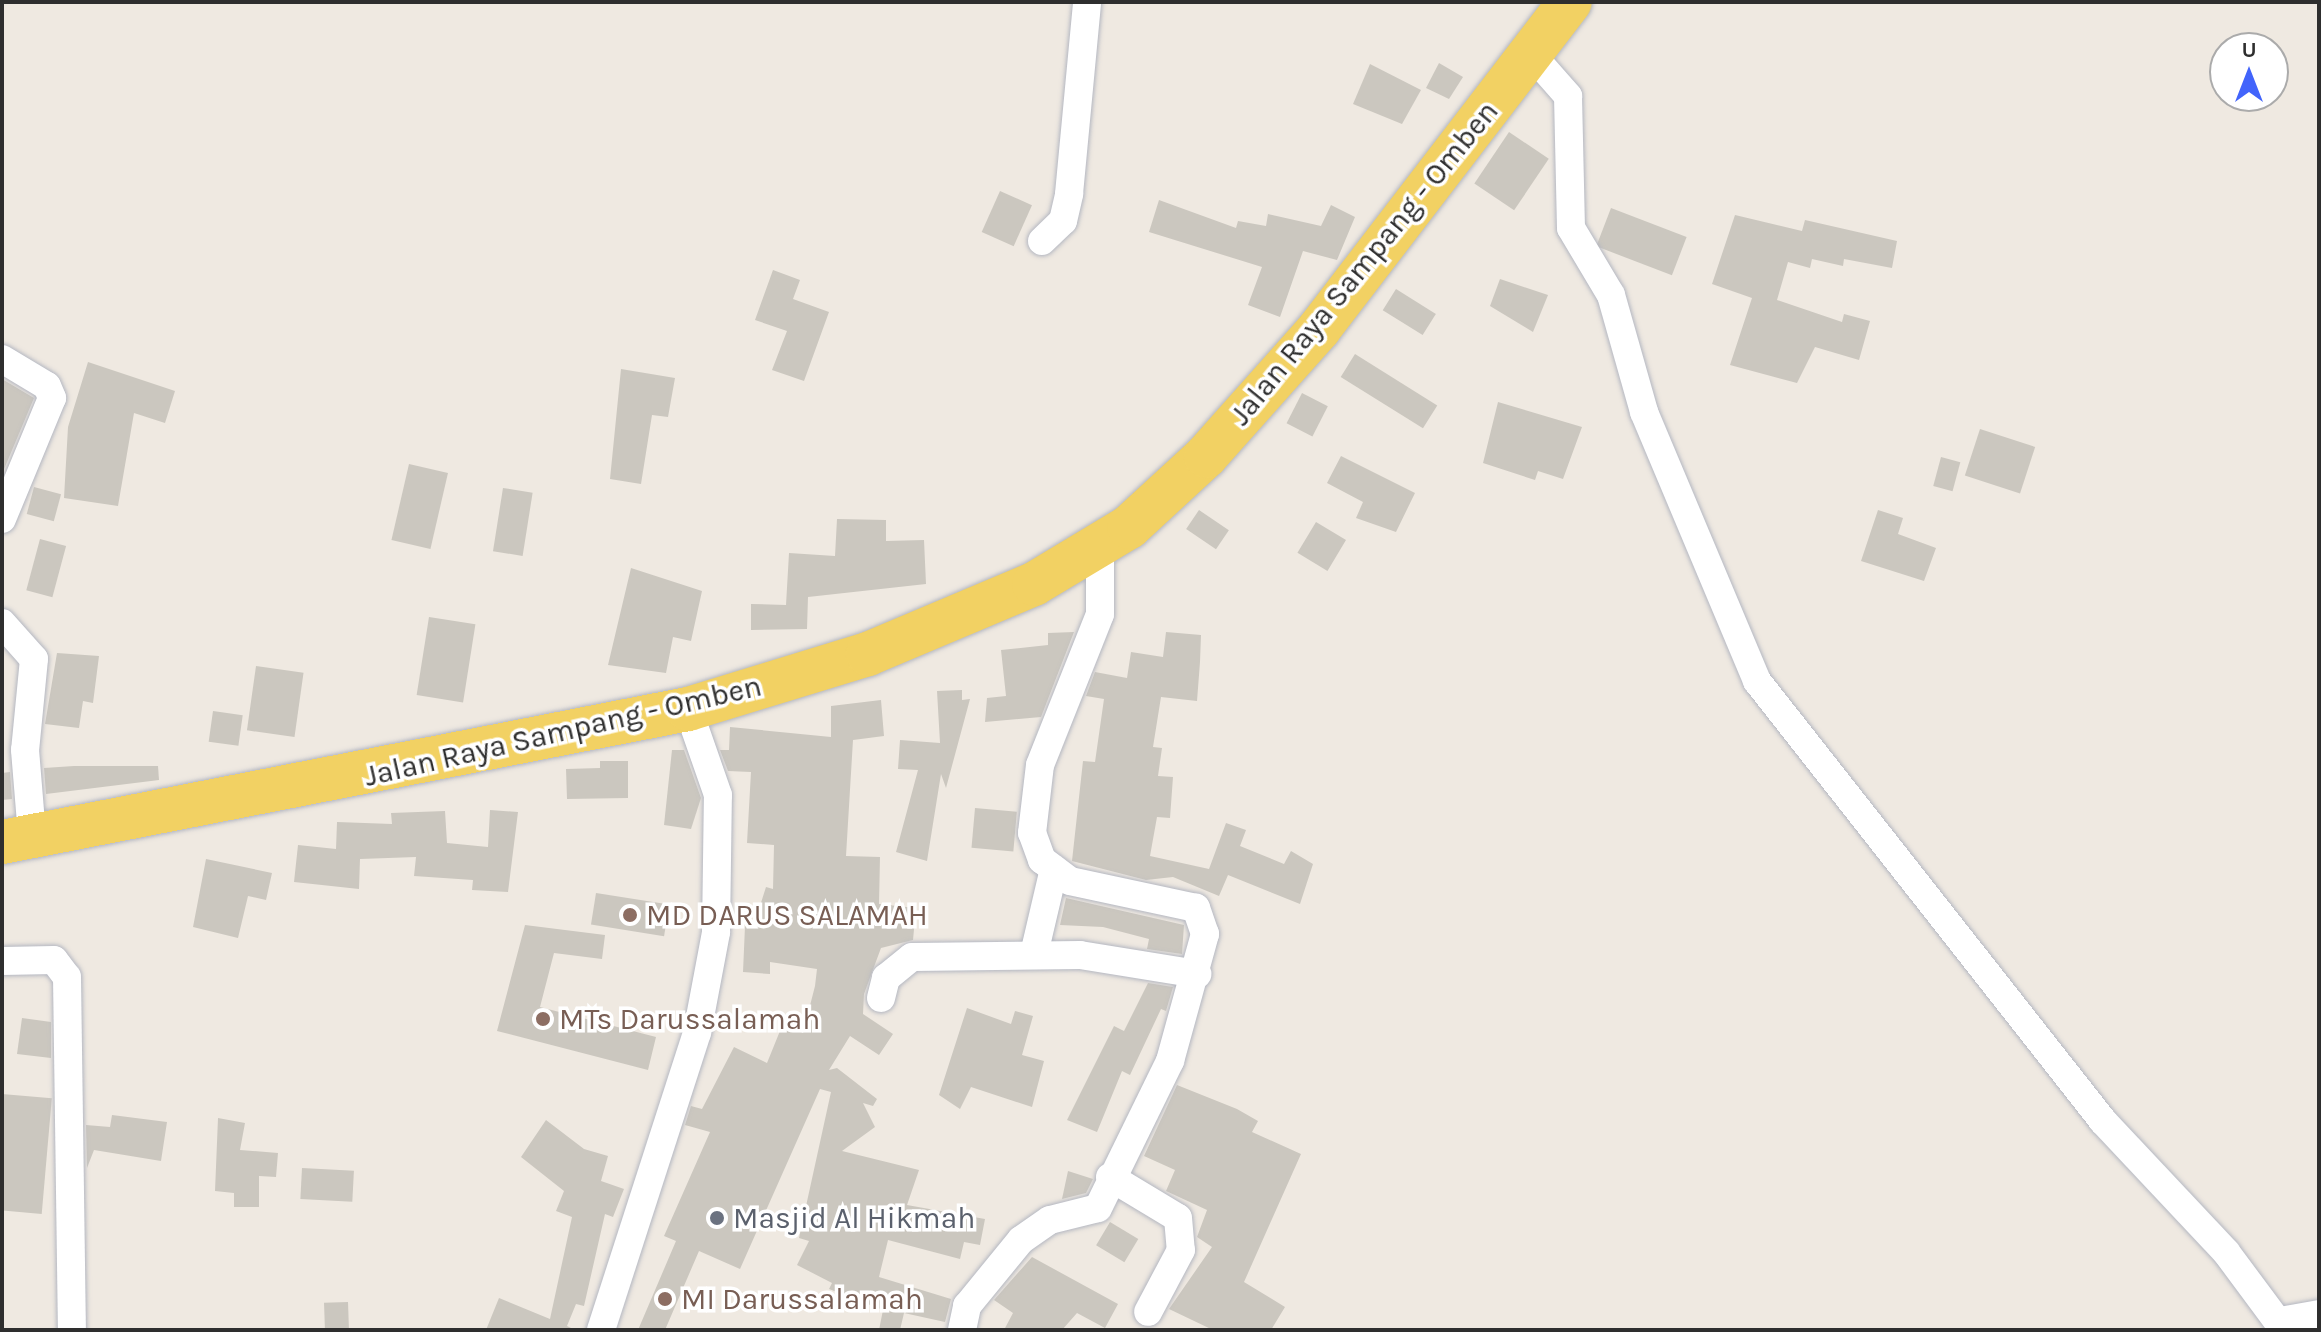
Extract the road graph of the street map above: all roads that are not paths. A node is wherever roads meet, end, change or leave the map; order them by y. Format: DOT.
graph roads {
  1 [pos="1087,2"];
  2 [pos="1570,2"];
  3 [pos="1532,55"];
  4 [pos="1042,241"];
  5 [pos="2,359"];
  6 [pos="2,519"];
  7 [pos="1100,546"];
  8 [pos="2,623"];
  9 [pos="688,709"];
  10 [pos="17,839"];
  11 [pos="1054,869"];
  12 [pos="1034,954"];
  13 [pos="2,961"];
  14 [pos="1197,974"];
  15 [pos="881,998"];
  16 [pos="1110,1177"];
  17 [pos="1148,1312"];
  18 [pos="2319,1314"];
  19 [pos="2282,1326"];
  20 [pos="72,1330"];
  21 [pos="601,1330"];
  22 [pos="962,1330"];
  1 -- 4 [label="street"];
  2 -- 3 [label="main road, Jalan Raya Sampang - Omben"];
  3 -- 7 [label="main road, Jalan Raya Sampang - Omben"];
  3 -- 19 [label="street"];
  5 -- 6 [label="street"];
  7 -- 9 [label="main road, Jalan Raya Sampang - Omben"];
  7 -- 11 [label="street"];
  8 -- 10 [label="street"];
  9 -- 10 [label="main road, Jalan Raya Sampang - Omben"];
  9 -- 21 [label="street"];
  11 -- 12 [label="street"];
  11 -- 14 [label="street"];
  12 -- 14 [label="street"];
  12 -- 15 [label="street"];
  13 -- 20 [label="street"];
  14 -- 16 [label="street"];
  16 -- 17 [label="street"];
  16 -- 22 [label="street"];
  18 -- 19 [label="street"];
}
